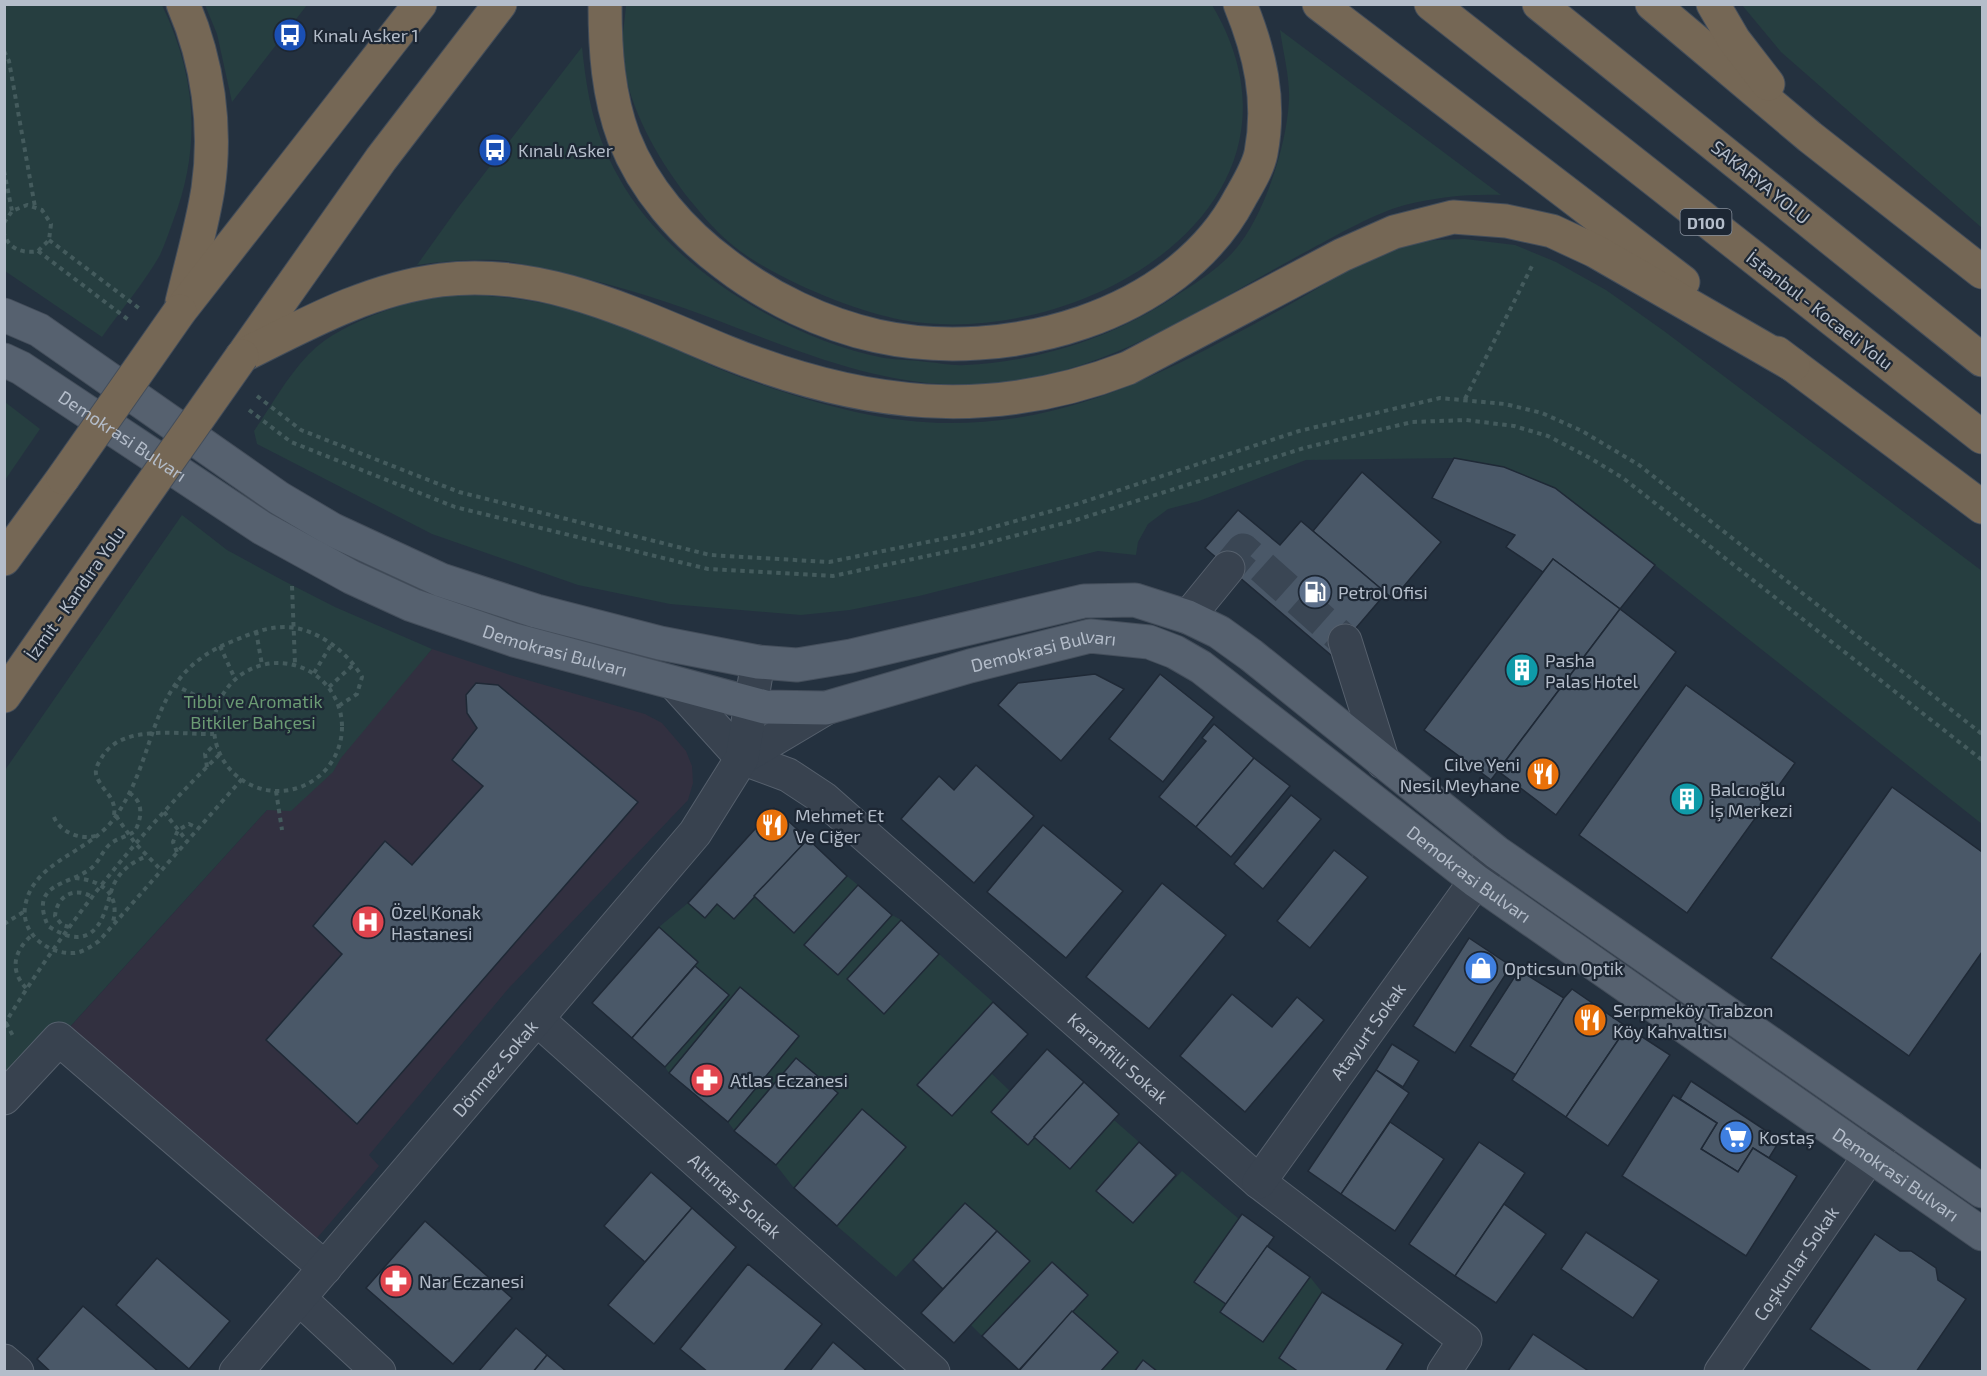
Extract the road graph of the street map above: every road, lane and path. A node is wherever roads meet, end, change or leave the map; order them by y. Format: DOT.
graph roads {
  1 [pos="183,4"];
  2 [pos="420,4"];
  3 [pos="500,4"];
  4 [pos="605,4"];
  5 [pos="1240,4"];
  6 [pos="1319,4"];
  7 [pos="1431,4"];
  8 [pos="1539,4"];
  9 [pos="1652,4"];
  10 [pos="1713,4"];
  11 [pos="4,51"];
  12 [pos="1810,137"];
  13 [pos="4,171"];
  14 [pos="35,207"];
  15 [pos="12,211"];
  16 [pos="4,223"];
  17 [pos="5,234"];
  18 [pos="49,240"];
  19 [pos="38,251"];
  20 [pos="1537,255"];
  21 [pos="1983,272"];
  22 [pos="142,310"];
  23 [pos="180,311"];
  24 [pos="4,315"];
  25 [pos="131,322"];
  26 [pos="242,356"];
  27 [pos="4,360"];
  28 [pos="1983,360"];
  29 [pos="1793,365"];
  30 [pos="254,394"];
  31 [pos="1465,399"];
  32 [pos="244,406"];
  33 [pos="1983,437"];
  34 [pos="1983,507"];
  35 [pos="4,559"];
  36 [pos="1228,568"];
  37 [pos="292,584"];
  38 [pos="1188,616"];
  39 [pos="294,627"];
  40 [pos="256,631"];
  41 [pos="1345,641"];
  42 [pos="331,645"];
  43 [pos="220,646"];
  44 [pos="758,662"];
  45 [pos="295,664"];
  46 [pos="354,664"];
  47 [pos="262,665"];
  48 [pos="314,673"];
  49 [pos="235,679"];
  50 [pos="675,684"];
  51 [pos="174,685"];
  52 [pos="329,687"];
  53 [pos="4,696"];
  54 [pos="752,704"];
  55 [pos="340,705"];
  56 [pos="218,706"];
  57 [pos="826,708"];
  58 [pos="214,734"];
  59 [pos="1983,734"];
  60 [pos="153,735"];
  61 [pos="217,747"];
  62 [pos="219,755"];
  63 [pos="742,758"];
  64 [pos="1983,760"];
  65 [pos="1383,762"];
  66 [pos="207,767"];
  67 [pos="242,779"];
  68 [pos="276,791"];
  69 [pos="129,793"];
  70 [pos="164,812"];
  71 [pos="54,817"];
  72 [pos="114,818"];
  73 [pos="198,828"];
  74 [pos="178,830"];
  75 [pos="282,830"];
  76 [pos="102,833"];
  77 [pos="129,835"];
  78 [pos="187,841"];
  79 [pos="135,843"];
  80 [pos="177,852"];
  81 [pos="1496,852"];
  82 [pos="147,856"];
  83 [pos="161,870"];
  84 [pos="75,878"];
  85 [pos="1476,882"];
  86 [pos="102,884"];
  87 [pos="110,892"];
  88 [pos="92,897"];
  89 [pos="25,911"];
  90 [pos="4,924"];
  91 [pos="69,927"];
  92 [pos="111,928"];
  93 [pos="32,935"];
  94 [pos="63,935"];
  95 [pos="53,949"];
  96 [pos="26,988"];
  97 [pos="538,1020"];
  98 [pos="4,1025"];
  99 [pos="4,1098"];
  100 [pos="1892,1128"];
  101 [pos="1871,1154"];
  102 [pos="1259,1182"];
  103 [pos="1983,1191"];
  104 [pos="1983,1233"];
  105 [pos="326,1268"];
  106 [pos="300,1299"];
  107 [pos="4,1361"];
  108 [pos="17,1371"];
  109 [pos="236,1371"];
  110 [pos="379,1371"];
  111 [pos="933,1371"];
  112 [pos="1444,1371"];
  113 [pos="1721,1371"];
  1 -- 23 [label="highway"];
  2 -- 23 [label="highway"];
  3 -- 26 [label="highway, İzmit - Kandıra Yolu"];
  4 -- 5 [label="highway"];
  6 -- 29 [label="highway"];
  7 -- 33 [label="highway, İstanbul - Kocaeli Yolu / D100"];
  8 -- 28 [label="highway, SAKARYA YOLU"];
  9 -- 12 [label="highway"];
  10 -- 12 [label="highway"];
  11 -- 14 [label="path"];
  12 -- 21 [label="highway"];
  13 -- 15 [label="path"];
  14 -- 15 [label="path"];
  14 -- 18 [label="path"];
  15 -- 16 [label="path"];
  17 -- 19 [label="path"];
  18 -- 19 [label="path"];
  18 -- 22 [label="path"];
  19 -- 25 [label="path"];
  20 -- 31 [label="path"];
  23 -- 35 [label="highway, bridge"];
  24 -- 44 [label="main road, Demokrasi Bulvarı"];
  26 -- 29 [label="highway"];
  26 -- 53 [label="highway, İzmit - Kandıra Yolu, bridge"];
  27 -- 50 [label="main road, Demokrasi Bulvarı"];
  29 -- 34 [label="highway"];
  30 -- 31 [label="path"];
  31 -- 59 [label="path"];
  32 -- 64 [label="path"];
  36 -- 38 [label="street"];
  37 -- 39 [label="path"];
  38 -- 44 [label="main road, Demokrasi Bulvarı"];
  38 -- 65 [label="main road, Demokrasi Bulvarı"];
  39 -- 40 [label="path"];
  39 -- 42 [label="path"];
  39 -- 45 [label="path"];
  40 -- 43 [label="path"];
  40 -- 47 [label="path"];
  41 -- 65 [label="street"];
  42 -- 46 [label="path"];
  42 -- 48 [label="path"];
  43 -- 49 [label="path"];
  43 -- 51 [label="path"];
  44 -- 54 [label="street"];
  45 -- 47 [label="path"];
  45 -- 48 [label="path"];
  46 -- 52 [label="path"];
  46 -- 55 [label="path"];
  47 -- 49 [label="path"];
  48 -- 52 [label="path"];
  49 -- 56 [label="path"];
  50 -- 54 [label="main road, Demokrasi Bulvarı"];
  50 -- 63 [label="street"];
  51 -- 56 [label="path"];
  51 -- 60 [label="path"];
  52 -- 55 [label="path"];
  54 -- 57 [label="main road, Demokrasi Bulvarı"];
  54 -- 63 [label="street"];
  55 -- 68 [label="path"];
  56 -- 58 [label="path"];
  57 -- 63 [label="street"];
  57 -- 85 [label="main road, Demokrasi Bulvarı"];
  58 -- 60 [label="path"];
  58 -- 61 [label="path"];
  60 -- 69 [label="path"];
  60 -- 72 [label="path"];
  61 -- 62 [label="path"];
  61 -- 66 [label="path"];
  62 -- 66 [label="path"];
  62 -- 67 [label="path"];
  63 -- 97 [label="street, Dönmez Sokak"];
  63 -- 102 [label="street, Karanfilli Sokak"];
  65 -- 81 [label="main road, Demokrasi Bulvarı"];
  66 -- 70 [label="path"];
  67 -- 68 [label="path"];
  67 -- 73 [label="path"];
  68 -- 75 [label="path"];
  69 -- 72 [label="path"];
  69 -- 77 [label="path"];
  70 -- 74 [label="path"];
  70 -- 79 [label="path"];
  71 -- 76 [label="path"];
  72 -- 76 [label="path"];
  72 -- 77 [label="path"];
  73 -- 74 [label="path"];
  73 -- 78 [label="path"];
  74 -- 78 [label="path"];
  74 -- 80 [label="path"];
  76 -- 89 [label="path"];
  77 -- 79 [label="path"];
  77 -- 84 [label="path"];
  78 -- 80 [label="path"];
  79 -- 82 [label="path"];
  79 -- 86 [label="path"];
  80 -- 83 [label="path"];
  81 -- 85 [label="street, Atayurt Sokak"];
  81 -- 100 [label="main road, Demokrasi Bulvarı"];
  82 -- 83 [label="path"];
  82 -- 87 [label="path"];
  83 -- 92 [label="path"];
  84 -- 86 [label="path"];
  84 -- 94 [label="path"];
  85 -- 101 [label="main road, Demokrasi Bulvarı"];
  85 -- 102 [label="street, Atayurt Sokak"];
  86 -- 87 [label="path"];
  86 -- 88 [label="path"];
  87 -- 92 [label="path"];
  87 -- 94 [label="path"];
  88 -- 91 [label="path"];
  88 -- 91 [label="path"];
  89 -- 90 [label="path"];
  89 -- 93 [label="path"];
  91 -- 94 [label="path"];
  92 -- 95 [label="path"];
  93 -- 95 [label="path"];
  93 -- 96 [label="path"];
  94 -- 95 [label="path"];
  95 -- 96 [label="path"];
  96 -- 98 [label="path"];
  97 -- 105 [label="street, Dönmez Sokak"];
  97 -- 111 [label="street, Altıntaş Sokak"];
  99 -- 105 [label="street"];
  100 -- 101 [label="street, Coşkunlar Sokak"];
  100 -- 103 [label="main road, Demokrasi Bulvarı"];
  101 -- 104 [label="main road, Demokrasi Bulvarı"];
  101 -- 113 [label="street, Coşkunlar Sokak"];
  102 -- 112 [label="street, Karanfilli Sokak"];
  105 -- 106 [label="street, Dönmez Sokak"];
  106 -- 109 [label="street, Dönmez Sokak"];
  106 -- 110 [label="street"];
  107 -- 108 [label="street"];
}
